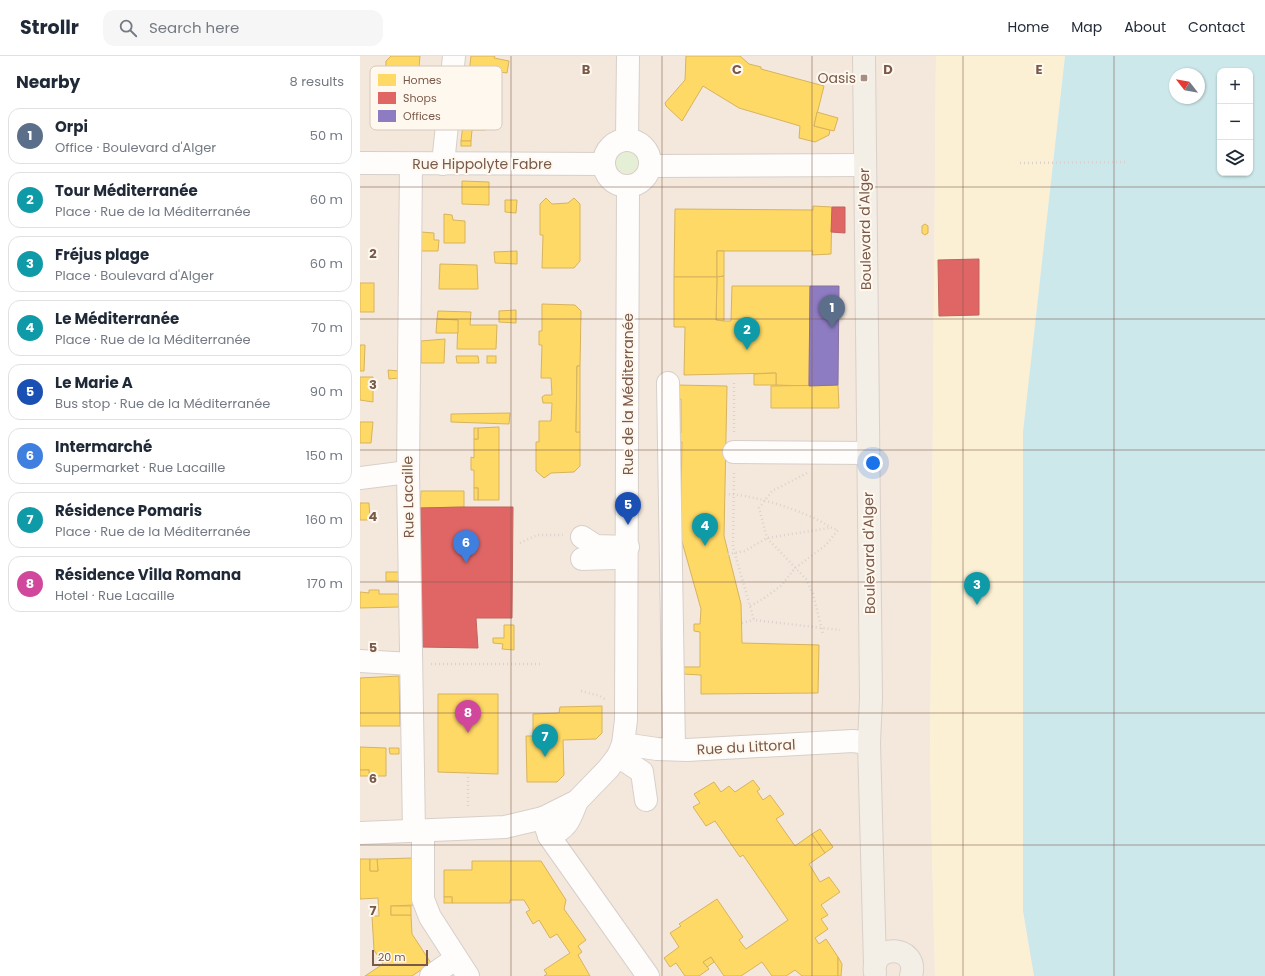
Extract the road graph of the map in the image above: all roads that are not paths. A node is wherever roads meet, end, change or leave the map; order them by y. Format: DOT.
graph roads {
  1 [pos="454,56"];
  2 [pos="628,56"];
  3 [pos="864,56"];
  4 [pos="453,66"];
  5 [pos="446,130"];
  6 [pos="627,139"];
  7 [pos="360,163"];
  8 [pos="411,164"];
  9 [pos="443,164"];
  10 [pos="604,164"];
  11 [pos="864,165"];
  12 [pos="651,166"];
  13 [pos="628,187"];
  14 [pos="668,383"];
  15 [pos="735,437"];
  16 [pos="868,453"];
  17 [pos="408,472"];
  18 [pos="360,478"];
  19 [pos="582,537"];
  20 [pos="627,552"];
  21 [pos="582,559"];
  22 [pos="360,661"];
  23 [pos="411,664"];
  24 [pos="869,743"];
  25 [pos="620,750"];
  26 [pos="665,750"];
  27 [pos="642,772"];
  28 [pos="646,800"];
  29 [pos="546,827"];
  30 [pos="419,831"];
  31 [pos="360,833"];
  32 [pos="874,929"];
  33 [pos="897,951"];
  34 [pos="455,959"];
  35 [pos="876,970"];
  36 [pos="431,976"];
  37 [pos="468,976"];
  38 [pos="648,976"];
  39 [pos="911,976"];
  1 -- 4 [label="street"];
  2 -- 6 [label="street"];
  3 -- 11 [label="main road, Boulevard d'Alger"];
  5 -- 9 [label="street"];
  6 -- 10 [label="street"];
  6 -- 12 [label="street"];
  7 -- 8 [label="street, Rue Hippolyte Fabre"];
  8 -- 9 [label="street, Rue Hippolyte Fabre"];
  8 -- 17 [label="street, Rue Lacaille"];
  9 -- 10 [label="street, Rue Hippolyte Fabre"];
  10 -- 13 [label="street"];
  11 -- 12 [label="street"];
  11 -- 16 [label="main road, Boulevard d'Alger"];
  12 -- 13 [label="street"];
  13 -- 20 [label="street, Rue de la Méditerranée"];
  14 -- 26 [label="street"];
  15 -- 16 [label="street"];
  16 -- 24 [label="main road, Boulevard d'Alger"];
  17 -- 18 [label="street"];
  17 -- 23 [label="street, Rue Lacaille"];
  19 -- 20 [label="street"];
  20 -- 21 [label="street"];
  20 -- 25 [label="street, Rue de la Méditerranée"];
  22 -- 23 [label="street"];
  23 -- 30 [label="street, Rue Lacaille"];
  24 -- 26 [label="street, Rue du Littoral"];
  24 -- 32 [label="main road, Boulevard d'Alger"];
  25 -- 26 [label="street, Rue du Littoral"];
  25 -- 27 [label="street"];
  25 -- 29 [label="street"];
  26 -- 27 [label="street"];
  27 -- 28 [label="street"];
  29 -- 30 [label="street"];
  29 -- 38 [label="street"];
  30 -- 31 [label="street"];
  30 -- 34 [label="street, Rue Lacaille"];
  32 -- 33 [label="main road"];
  32 -- 35 [label="main road, Boulevard d'Alger"];
  33 -- 35 [label="main road"];
  33 -- 39 [label="main road"];
  34 -- 36 [label="street"];
  34 -- 37 [label="street, Rue Lacaille"];
}
